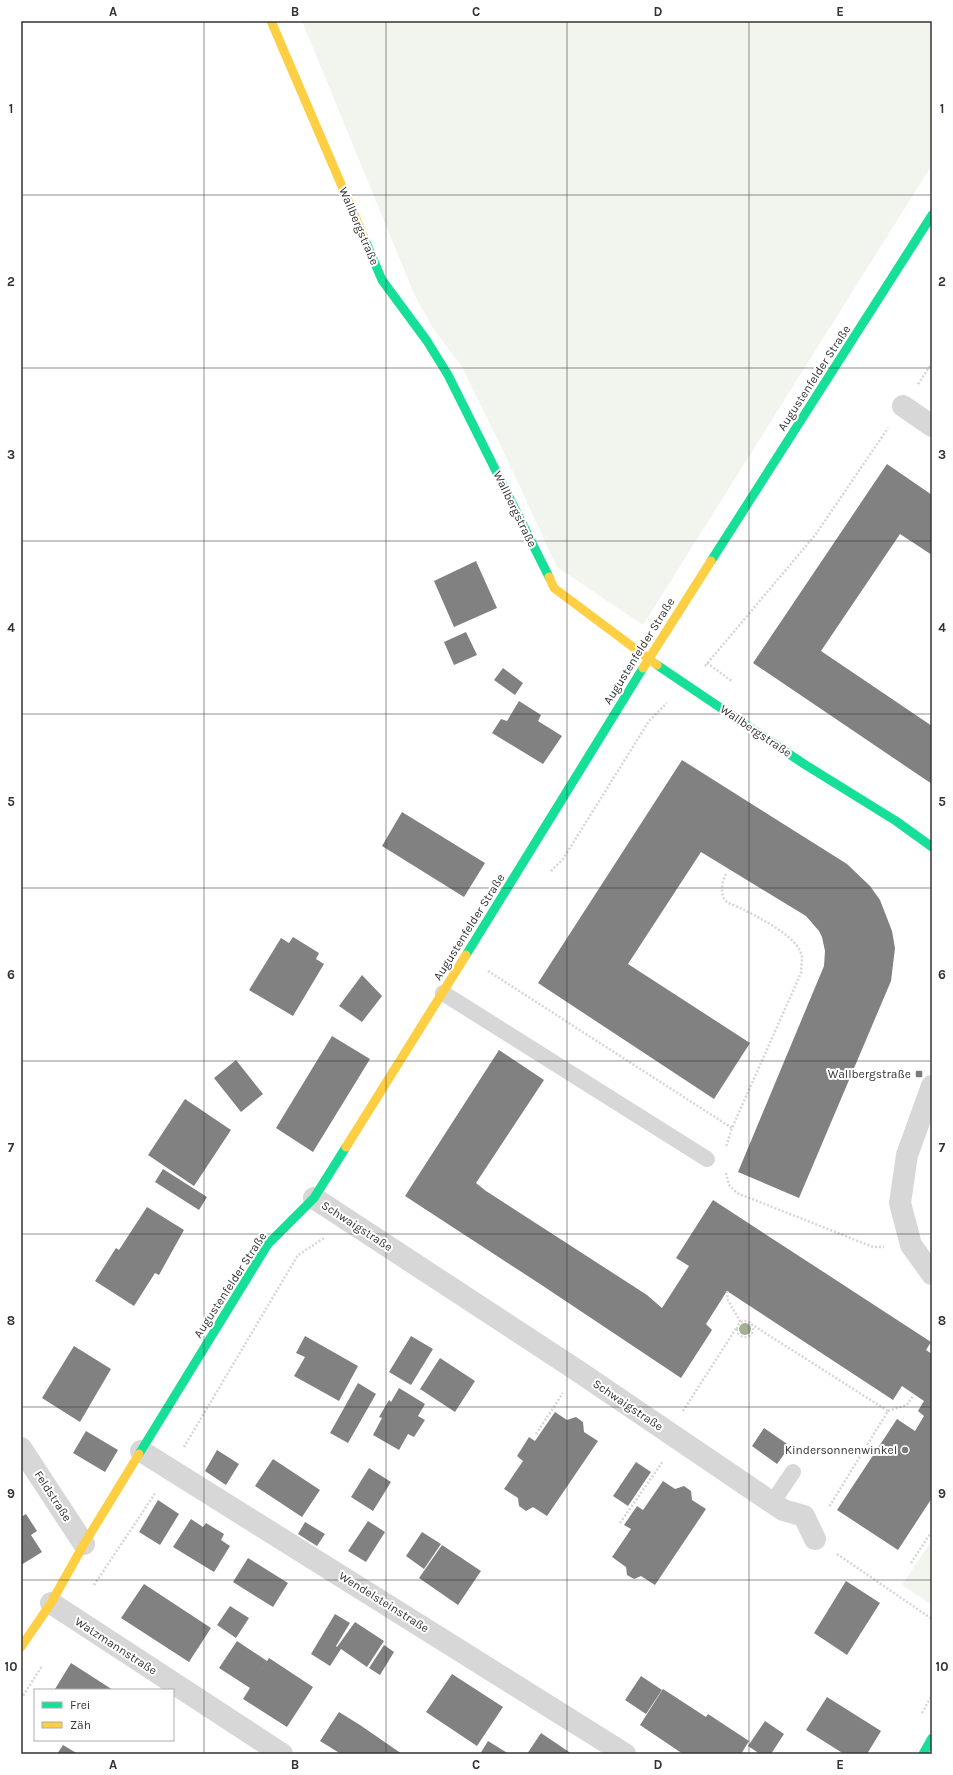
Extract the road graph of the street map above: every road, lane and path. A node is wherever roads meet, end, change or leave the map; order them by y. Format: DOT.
graph roads {
  1 [pos="271,21"];
  2 [pos="932,215"];
  3 [pos="932,362"];
  4 [pos="903,406"];
  5 [pos="932,426"];
  6 [pos="648,659"];
  7 [pos="686,685"];
  8 [pos="932,847"];
  9 [pos="726,874"];
  10 [pos="488,972"];
  11 [pos="443,993"];
  12 [pos="930,1094"];
  13 [pos="732,1128"];
  14 [pos="725,1150"];
  15 [pos="707,1159"];
  16 [pos="725,1170"];
  17 [pos="314,1198"];
  18 [pos="342,1216"];
  19 [pos="911,1245"];
  20 [pos="932,1274"];
  21 [pos="727,1291"];
  22 [pos="741,1323"];
  23 [pos="751,1324"];
  24 [pos="738,1327"];
  25 [pos="578,1371"];
  26 [pos="914,1394"];
  27 [pos="888,1411"];
  28 [pos="680,1416"];
  29 [pos="536,1434"];
  30 [pos="678,1439"];
  31 [pos="21,1448"];
  32 [pos="141,1451"];
  33 [pos="172,1468"];
  34 [pos="793,1472"];
  35 [pos="772,1503"];
  36 [pos="827,1510"];
  37 [pos="620,1523"];
  38 [pos="932,1531"];
  39 [pos="815,1539"];
  40 [pos="84,1544"];
  41 [pos="911,1563"];
  42 [pos="51,1603"];
  43 [pos="73,1617"];
  44 [pos="932,1619"];
  45 [pos="21,1647"];
  46 [pos="932,1738"];
  47 [pos="282,1754"];
  48 [pos="625,1754"];
  49 [pos="923,1754"];
  1 -- 6 [label="street, Wallbergstraße"];
  2 -- 6 [label="street, Augustenfelder Straße"];
  3 -- 4 [label="path"];
  4 -- 5 [label="street"];
  4 -- 7 [label="path"];
  6 -- 7 [label="street, Wallbergstraße"];
  6 -- 11 [label="street, Augustenfelder Straße"];
  7 -- 8 [label="street, Wallbergstraße"];
  9 -- 13 [label="path"];
  10 -- 13 [label="path"];
  11 -- 15 [label="lane"];
  11 -- 17 [label="street, Augustenfelder Straße"];
  12 -- 19 [label="street"];
  13 -- 14 [label="path"];
  16 -- 19 [label="path"];
  17 -- 18 [label="street, Schwaigstraße"];
  17 -- 32 [label="street, Augustenfelder Straße"];
  18 -- 25 [label="street, Schwaigstraße"];
  18 -- 33 [label="path"];
  19 -- 20 [label="street"];
  21 -- 22 [label="path"];
  22 -- 23 [label="path"];
  22 -- 24 [label="path"];
  23 -- 24 [label="path"];
  23 -- 27 [label="path"];
  24 -- 28 [label="path"];
  25 -- 29 [label="path"];
  25 -- 30 [label="street, Schwaigstraße"];
  26 -- 27 [label="path"];
  27 -- 36 [label="path"];
  30 -- 35 [label="street, Schwaigstraße"];
  30 -- 37 [label="path"];
  31 -- 40 [label="street, Feldstraße"];
  32 -- 33 [label="street, Wendelsteinstraße"];
  32 -- 40 [label="street, Augustenfelder Straße"];
  33 -- 43 [label="path"];
  33 -- 48 [label="street, Wendelsteinstraße"];
  34 -- 35 [label="lane"];
  35 -- 39 [label="street, Schwaigstraße"];
  38 -- 41 [label="path"];
  39 -- 44 [label="path"];
  40 -- 42 [label="street, Augustenfelder Straße"];
  42 -- 43 [label="street, Watzmannstraße"];
  42 -- 45 [label="street, Augustenfelder Straße"];
  43 -- 47 [label="street, Watzmannstraße"];
  46 -- 49 [label="street"];
}
